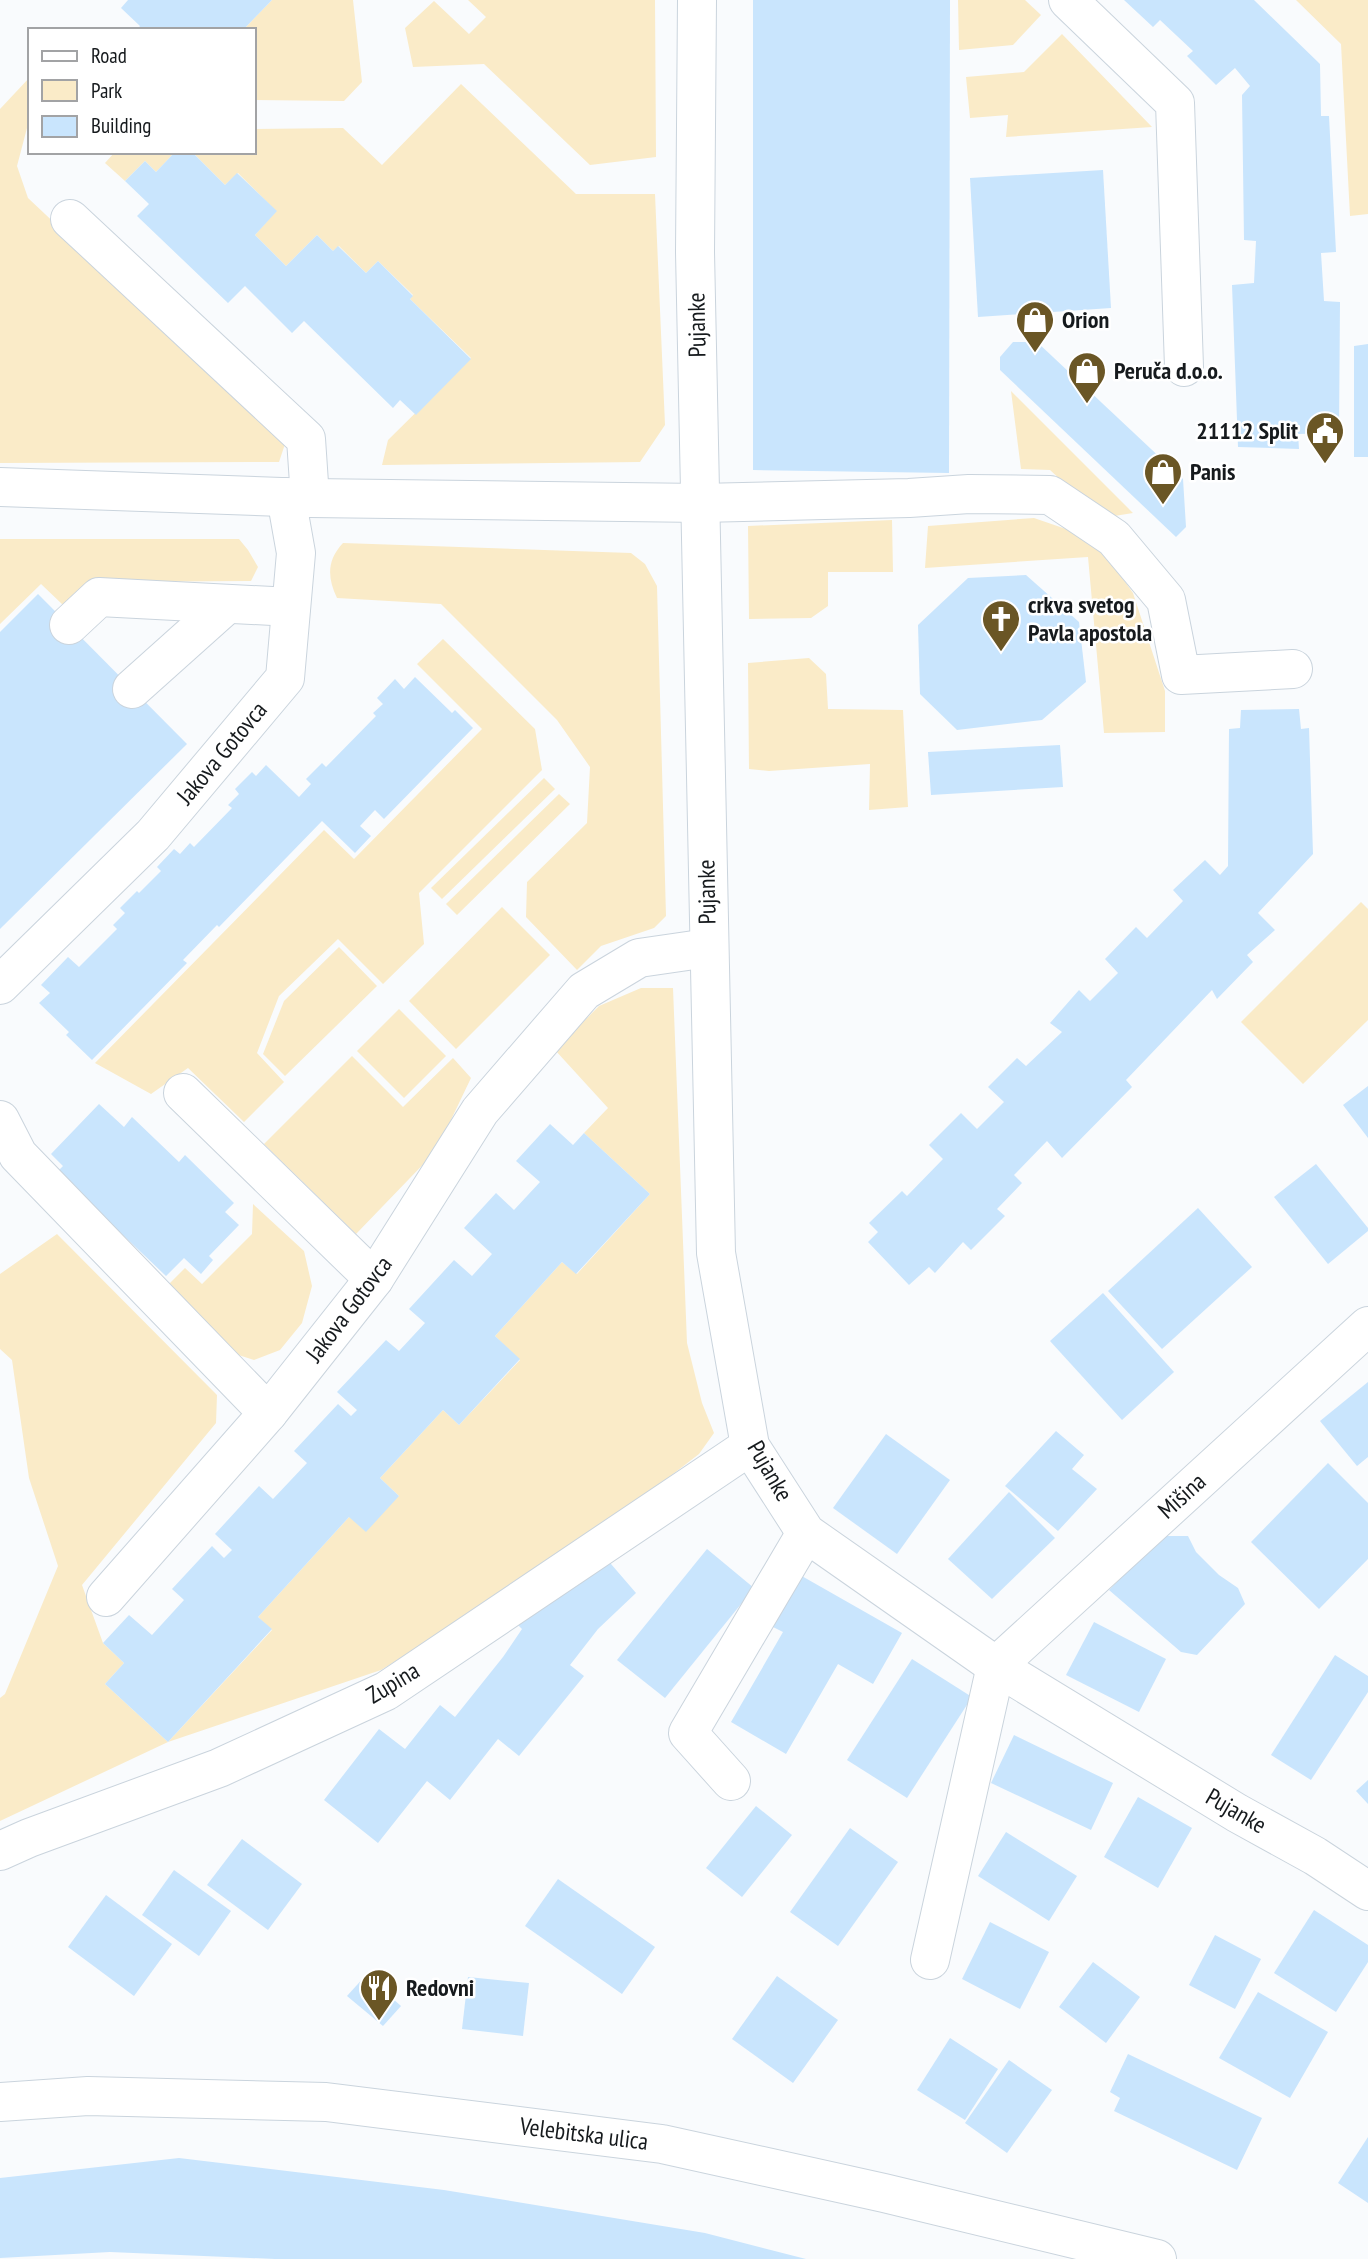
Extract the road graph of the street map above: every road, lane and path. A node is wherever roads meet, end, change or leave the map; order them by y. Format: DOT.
graph roads {
  1 [pos="697,0"];
  2 [pos="1068,0"];
  3 [pos="70,219"];
  4 [pos="1184,367"];
  5 [pos="0,487"];
  6 [pos="298,497"];
  7 [pos="701,503"];
  8 [pos="227,604"];
  9 [pos="291,607"];
  10 [pos="69,625"];
  11 [pos="1293,669"];
  12 [pos="132,689"];
  13 [pos="708,948"];
  14 [pos="0,985"];
  15 [pos="183,1093"];
  16 [pos="0,1120"];
  17 [pos="374,1279"];
  18 [pos="1368,1326"];
  19 [pos="268,1413"];
  20 [pos="750,1446"];
  21 [pos="806,1533"];
  22 [pos="106,1597"];
  23 [pos="996,1666"];
  24 [pos="731,1781"];
  25 [pos="0,1851"];
  26 [pos="1368,1891"];
  27 [pos="930,1960"];
  28 [pos="0,2102"];
  29 [pos="1157,2259"];
  1 -- 7 [label="street, Pujanke"];
  2 -- 4 [label="street"];
  3 -- 6 [label="street, Jakova Gotovca"];
  5 -- 6 [label="street"];
  6 -- 7 [label="street"];
  6 -- 9 [label="street, Jakova Gotovca"];
  7 -- 11 [label="street"];
  7 -- 13 [label="street, Pujanke"];
  8 -- 9 [label="street"];
  8 -- 10 [label="street"];
  8 -- 12 [label="street"];
  9 -- 14 [label="street, Jakova Gotovca"];
  13 -- 17 [label="street, Jakova Gotovca"];
  13 -- 20 [label="street, Pujanke"];
  15 -- 17 [label="street"];
  16 -- 19 [label="street"];
  17 -- 19 [label="street, Jakova Gotovca"];
  18 -- 23 [label="street, Mišina"];
  19 -- 22 [label="street, Jakova Gotovca"];
  20 -- 21 [label="street, Pujanke"];
  20 -- 25 [label="street, Zupina"];
  21 -- 23 [label="street, Pujanke"];
  21 -- 24 [label="street"];
  23 -- 26 [label="street, Pujanke"];
  23 -- 27 [label="street"];
  28 -- 29 [label="street, Velebitska ulica"];
}
